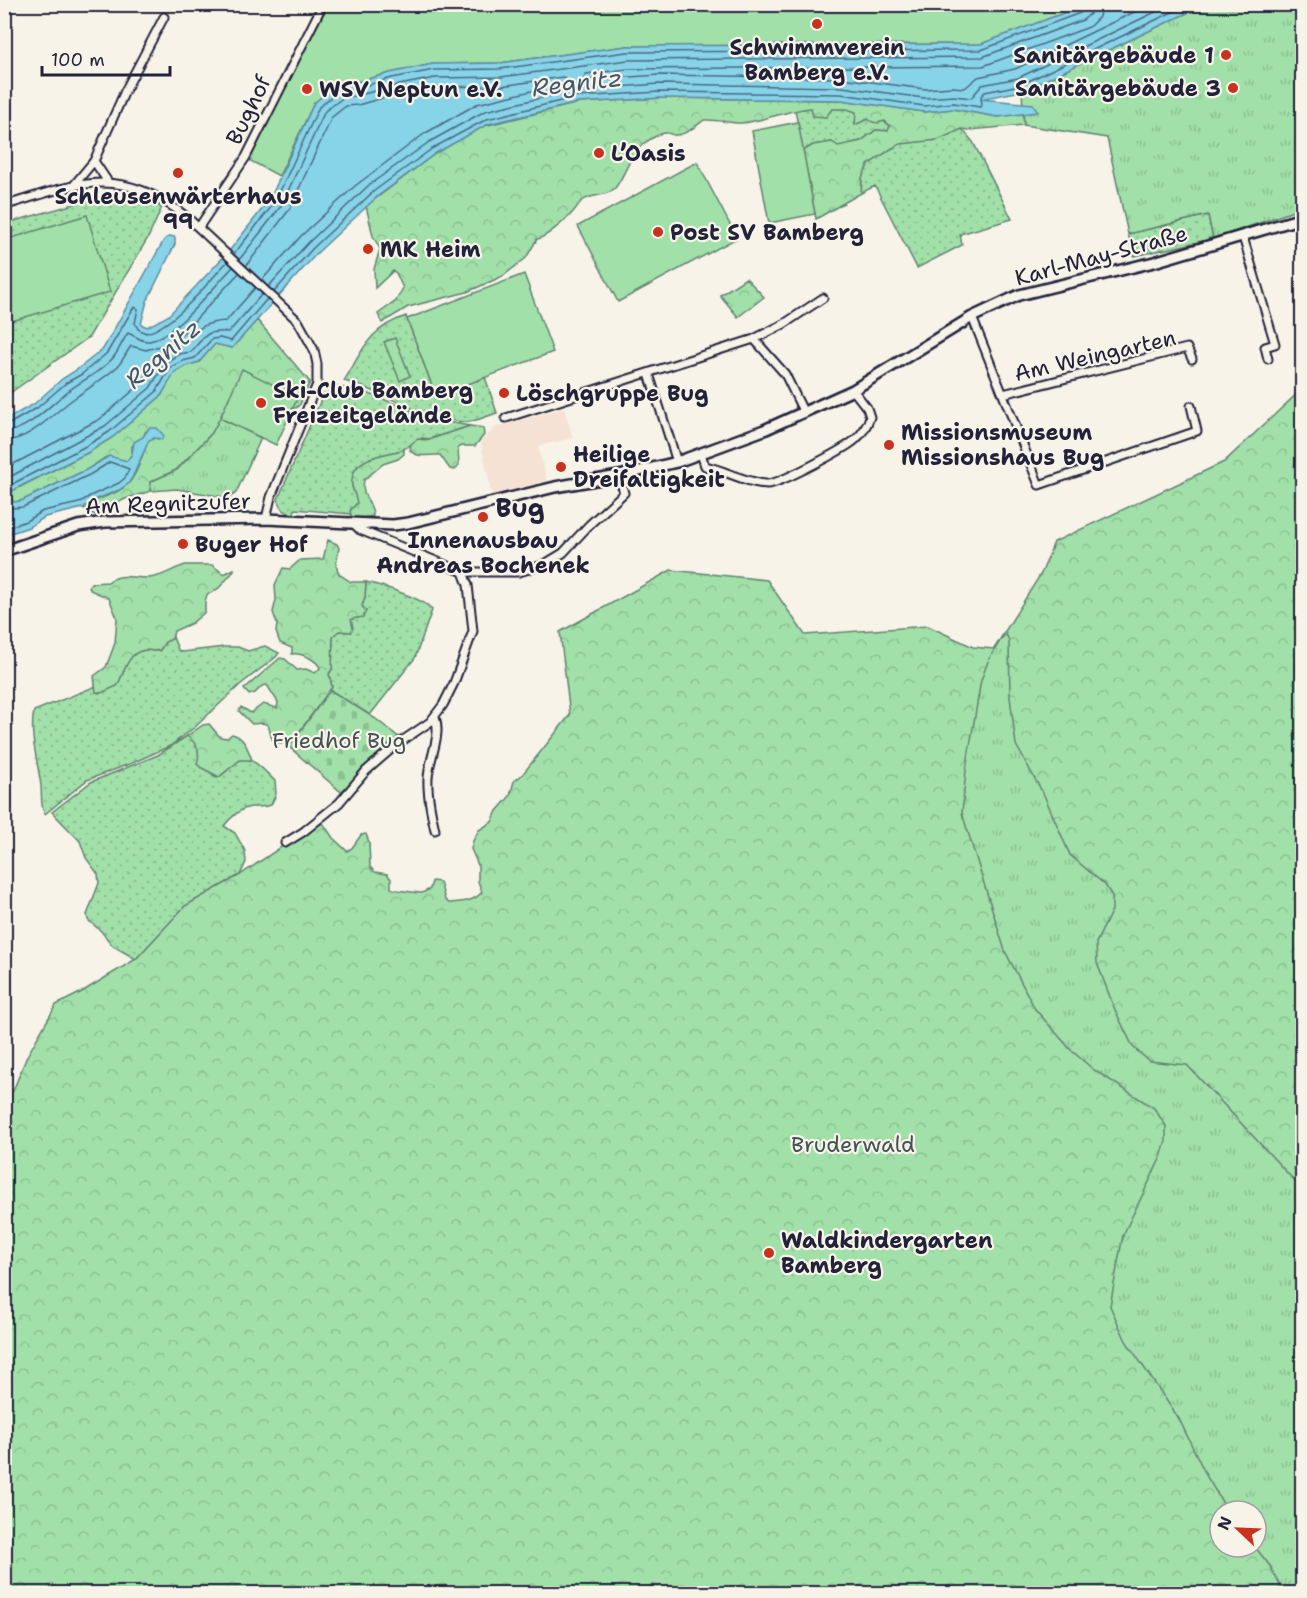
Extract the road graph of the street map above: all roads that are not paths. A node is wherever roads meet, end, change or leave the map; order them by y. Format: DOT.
graph roads {
  1 [pos="322,4"];
  2 [pos="164,17"];
  3 [pos="93,161"];
  4 [pos="108,182"];
  5 [pos="74,185"];
  6 [pos="4,206"];
  7 [pos="1302,218"];
  8 [pos="199,227"];
  9 [pos="1243,237"];
  10 [pos="823,298"];
  11 [pos="972,317"];
  12 [pos="754,339"];
  13 [pos="1192,359"];
  14 [pos="1268,359"];
  15 [pos="649,374"];
  16 [pos="853,390"];
  17 [pos="1003,394"];
  18 [pos="1191,406"];
  19 [pos="804,413"];
  20 [pos="506,418"];
  21 [pos="701,454"];
  22 [pos="677,462"];
  23 [pos="619,476"];
  24 [pos="266,519"];
  25 [pos="354,524"];
  26 [pos="4,551"];
  27 [pos="463,572"];
  28 [pos="435,717"];
  29 [pos="435,830"];
  30 [pos="285,843"];
  1 -- 8 [label="street, Bughof"];
  2 -- 3 [label="street"];
  3 -- 4 [label="street"];
  3 -- 5 [label="street"];
  4 -- 5 [label="street"];
  4 -- 8 [label="street"];
  5 -- 6 [label="street"];
  7 -- 9 [label="street, Karl-May-Straße"];
  8 -- 24 [label="street"];
  9 -- 11 [label="street, Karl-May-Straße"];
  9 -- 14 [label="street"];
  10 -- 12 [label="street"];
  11 -- 16 [label="street, Karl-May-Straße"];
  11 -- 17 [label="street"];
  12 -- 15 [label="street"];
  12 -- 19 [label="street"];
  13 -- 17 [label="street, Am Weingarten"];
  15 -- 20 [label="street"];
  15 -- 22 [label="street"];
  16 -- 19 [label="street, Karl-May-Straße"];
  16 -- 21 [label="street"];
  17 -- 18 [label="street"];
  19 -- 21 [label="street, Karl-May-Straße"];
  21 -- 22 [label="street, Karl-May-Straße"];
  22 -- 23 [label="street, Karl-May-Straße"];
  23 -- 25 [label="street, Am Regnitzufer"];
  23 -- 27 [label="street"];
  24 -- 25 [label="street, Am Regnitzufer"];
  24 -- 26 [label="street, Am Regnitzufer"];
  25 -- 27 [label="street"];
  27 -- 28 [label="street"];
  28 -- 29 [label="street"];
  28 -- 30 [label="street"];
}
